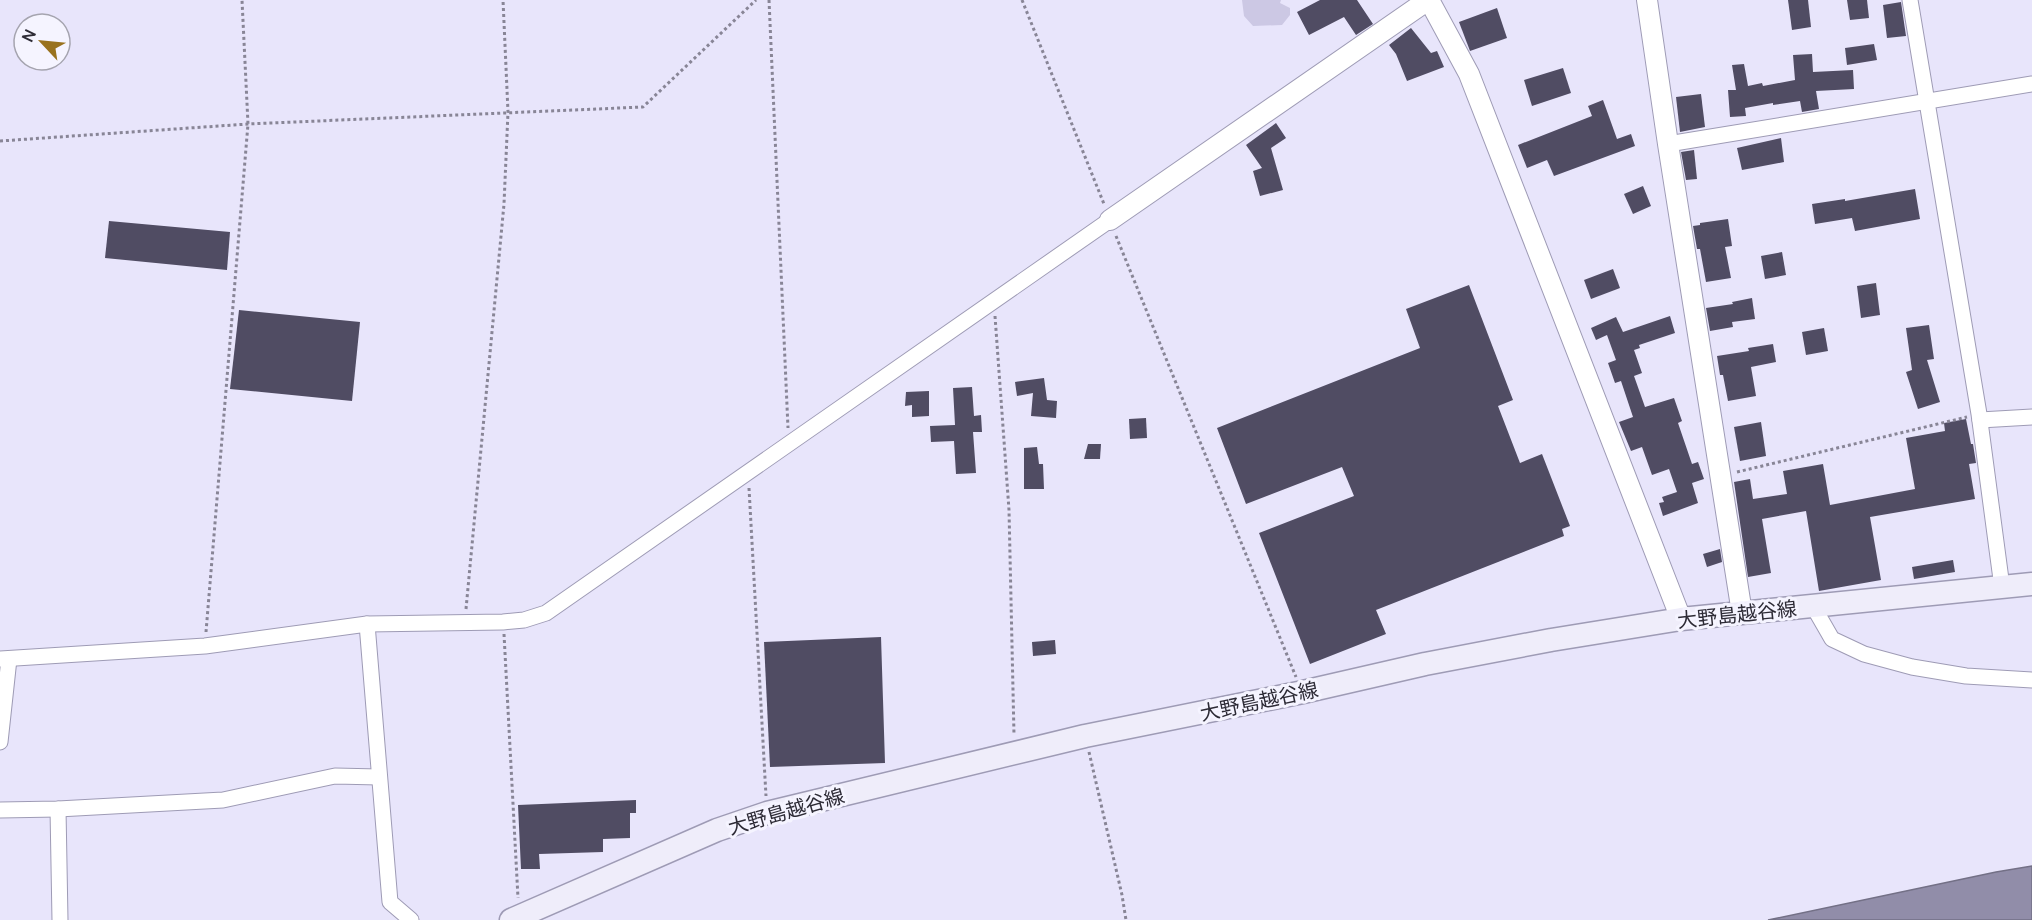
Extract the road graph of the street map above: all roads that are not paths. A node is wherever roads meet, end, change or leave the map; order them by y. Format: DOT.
graph roads {
  1 [pos="1428,0"];
  2 [pos="1647,0"];
  3 [pos="1910,0"];
  4 [pos="2032,84"];
  5 [pos="1926,100"];
  6 [pos="1668,144"];
  7 [pos="1110,220"];
  8 [pos="1979,417"];
  9 [pos="2032,417"];
  10 [pos="2032,584"];
  11 [pos="2002,587"];
  12 [pos="1813,606"];
  13 [pos="1742,613"];
  14 [pos="1681,619"];
  15 [pos="367,624"];
  16 [pos="4,659"];
  17 [pos="2032,680"];
  18 [pos="0,742"];
  19 [pos="379,777"];
  20 [pos="58,809"];
  21 [pos="0,810"];
  22 [pos="515,919"];
  23 [pos="60,920"];
  24 [pos="411,920"];
  1 -- 7 [label="street"];
  1 -- 14 [label="street"];
  2 -- 6 [label="street"];
  3 -- 5 [label="street"];
  4 -- 5 [label="street"];
  5 -- 6 [label="street"];
  5 -- 8 [label="street"];
  6 -- 13 [label="street"];
  7 -- 15 [label="street"];
  8 -- 9 [label="street"];
  8 -- 11 [label="street"];
  10 -- 11 [label="main road, 大野島越谷線"];
  11 -- 12 [label="main road, 大野島越谷線"];
  12 -- 13 [label="main road, 大野島越谷線"];
  12 -- 17 [label="street"];
  13 -- 14 [label="main road, 大野島越谷線"];
  14 -- 22 [label="main road, 大野島越谷線"];
  15 -- 16 [label="street"];
  15 -- 19 [label="street"];
  16 -- 18 [label="street"];
  19 -- 20 [label="street"];
  19 -- 24 [label="street"];
  20 -- 21 [label="street"];
  20 -- 23 [label="street"];
}
